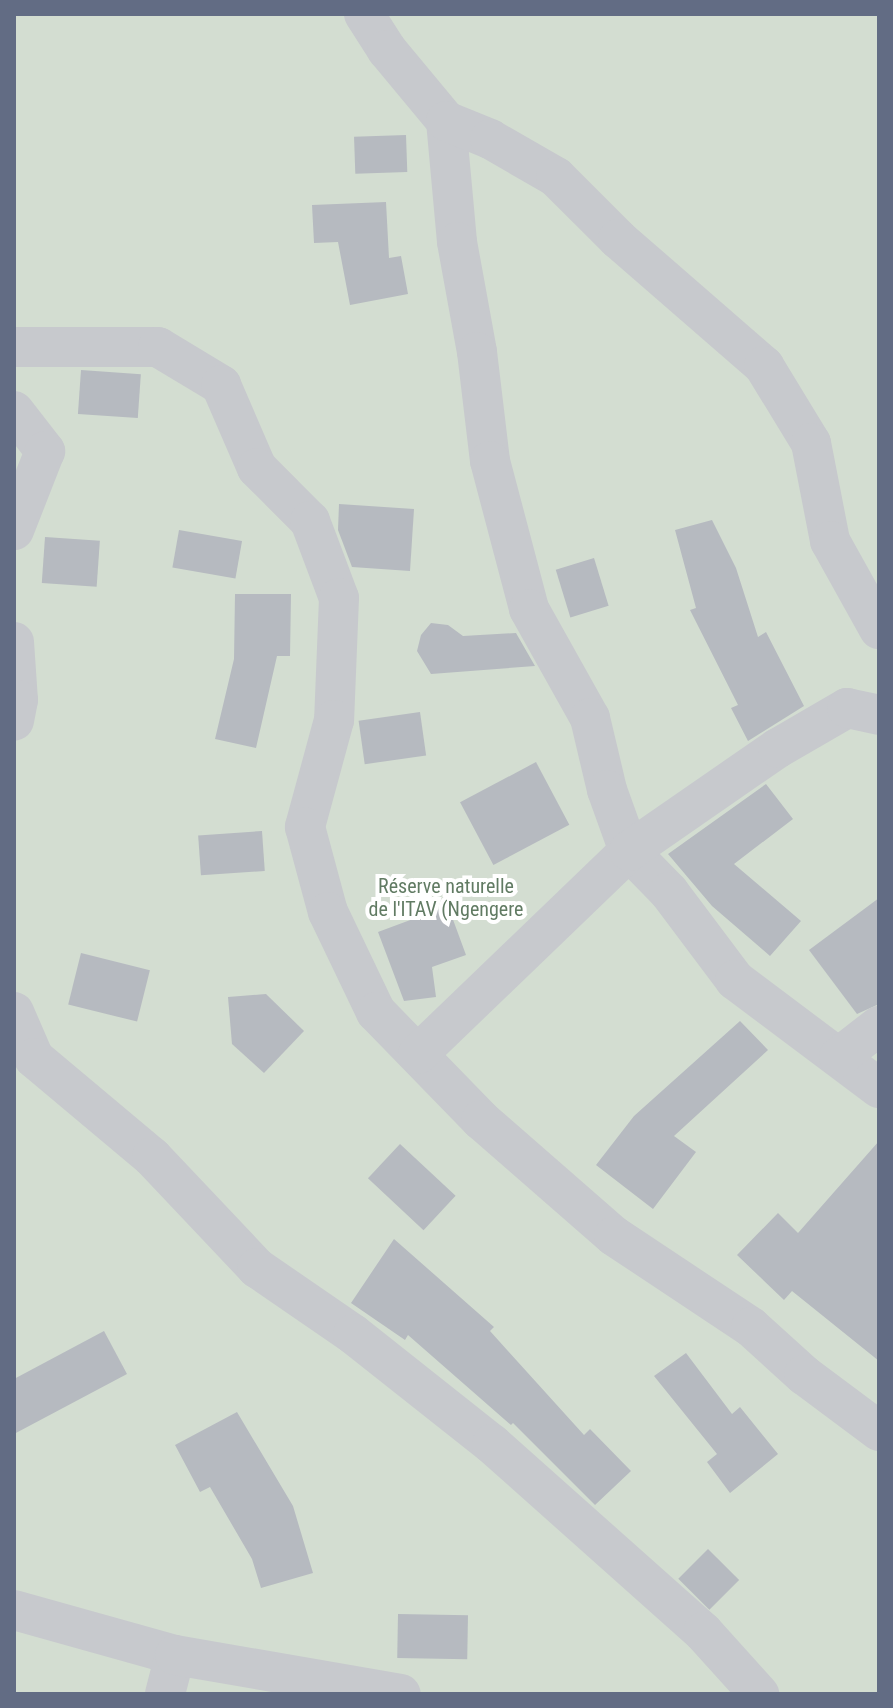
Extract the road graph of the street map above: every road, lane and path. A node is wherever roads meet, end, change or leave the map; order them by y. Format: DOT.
graph roads {
  1 [pos="364,14"];
  2 [pos="446,121"];
  3 [pos="14,347"];
  4 [pos="14,411"];
  5 [pos="14,530"];
  6 [pos="879,629"];
  7 [pos="14,642"];
  8 [pos="879,715"];
  9 [pos="14,721"];
  10 [pos="629,851"];
  11 [pos="14,1012"];
  12 [pos="879,1026"];
  13 [pos="418,1054"];
  14 [pos="839,1057"];
  15 [pos="879,1088"];
  16 [pos="879,1431"];
  17 [pos="14,1610"];
  18 [pos="175,1655"];
  19 [pos="165,1694"];
  20 [pos="401,1694"];
  21 [pos="759,1694"];
  1 -- 2 [label="street"];
  2 -- 6 [label="street"];
  2 -- 10 [label="street"];
  3 -- 13 [label="street"];
  4 -- 5 [label="street"];
  7 -- 9 [label="street"];
  8 -- 10 [label="street"];
  10 -- 13 [label="street"];
  10 -- 14 [label="street"];
  11 -- 21 [label="street"];
  12 -- 14 [label="street"];
  13 -- 16 [label="street"];
  14 -- 15 [label="street"];
  17 -- 18 [label="street"];
  18 -- 19 [label="street"];
  18 -- 20 [label="street"];
}
